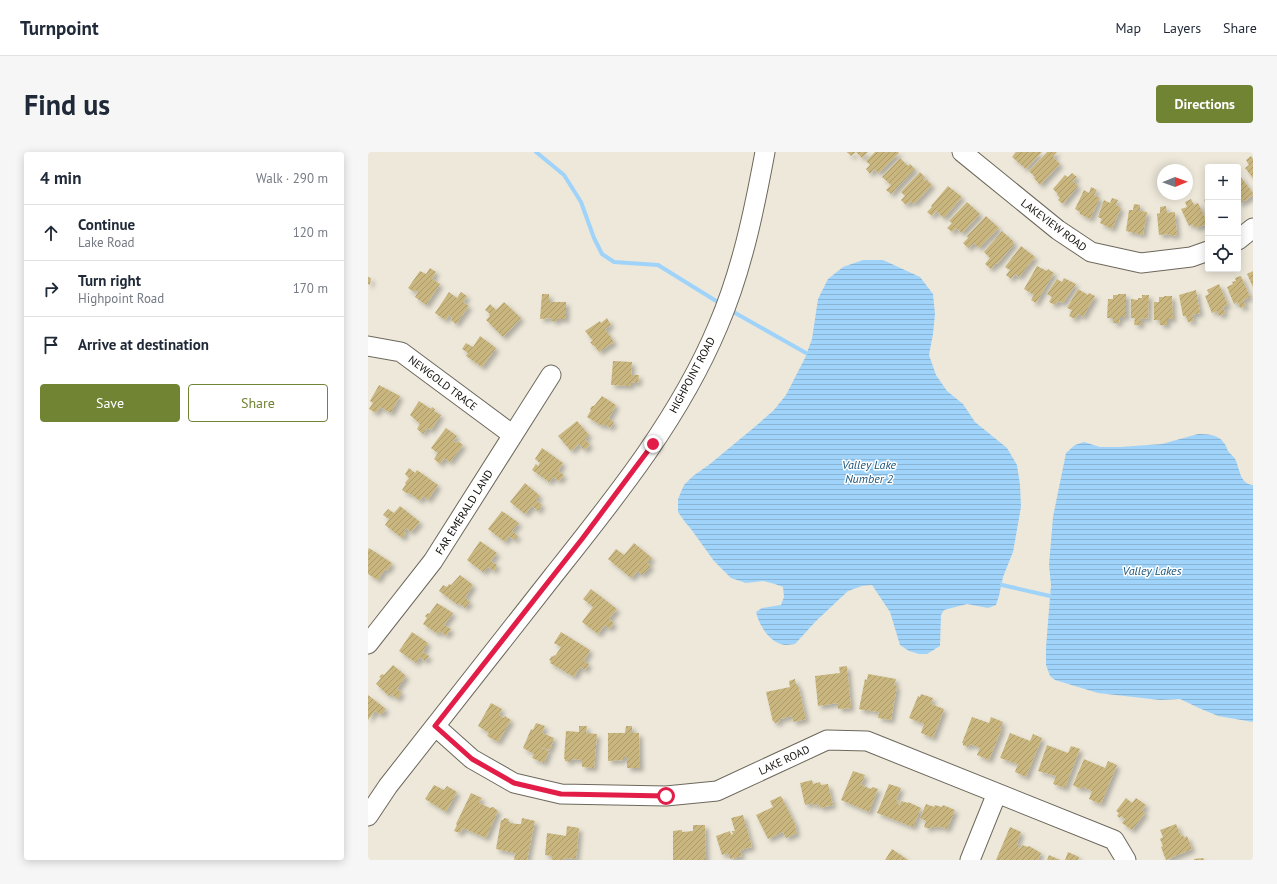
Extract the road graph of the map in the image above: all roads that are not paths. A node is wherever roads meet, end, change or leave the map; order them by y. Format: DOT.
graph roads {
  1 [pos="765,152"];
  2 [pos="962,152"];
  3 [pos="1253,228"];
  4 [pos="1241,238"];
  5 [pos="1205,252"];
  6 [pos="368,346"];
  7 [pos="551,375"];
  8 [pos="513,435"];
  9 [pos="372,632"];
  10 [pos="435,726"];
  11 [pos="997,794"];
  12 [pos="368,816"];
  13 [pos="970,860"];
  14 [pos="1126,860"];
  1 -- 10 [label="street, HIGHPOINT ROAD"];
  2 -- 5 [label="street, LAKEVIEW ROAD"];
  3 -- 4 [label="street"];
  6 -- 8 [label="street, NEWGOLD TRACE"];
  7 -- 8 [label="street, FAR EMERALD LAND"];
  8 -- 9 [label="street, FAR EMERALD LAND"];
  10 -- 11 [label="street, LAKE ROAD"];
  10 -- 12 [label="street, HIGHPOINT ROAD"];
  11 -- 13 [label="street"];
  11 -- 14 [label="street, LAKE ROAD"];
}
